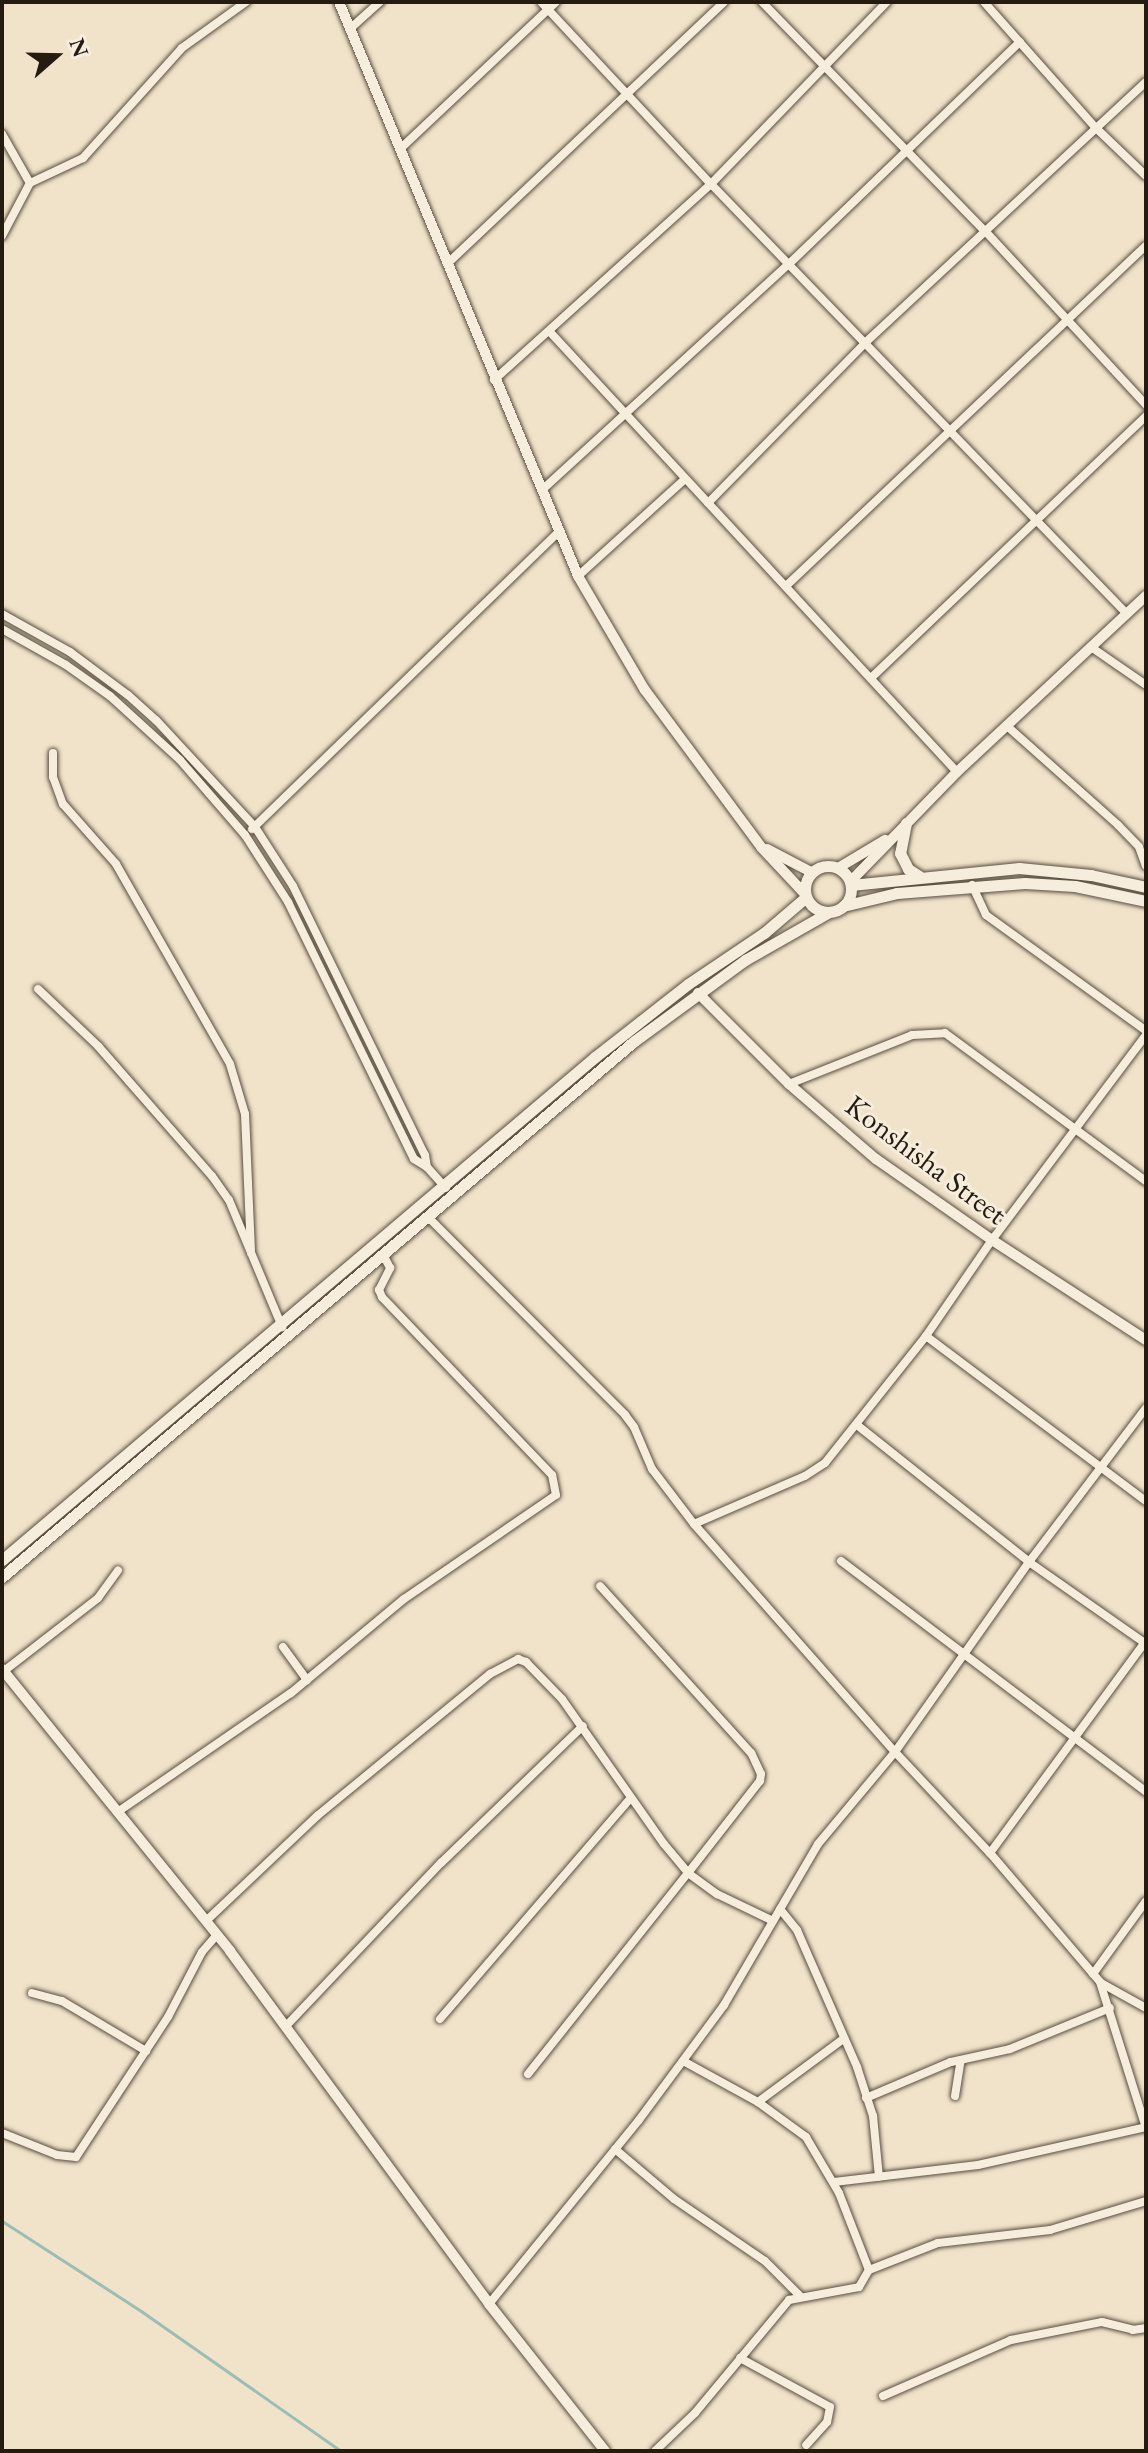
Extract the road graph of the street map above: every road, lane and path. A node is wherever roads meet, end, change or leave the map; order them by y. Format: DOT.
graph roads {
  1 [pos="246,2"];
  2 [pos="339,2"];
  3 [pos="380,2"];
  4 [pos="541,2"];
  5 [pos="556,2"];
  6 [pos="724,2"];
  7 [pos="762,2"];
  8 [pos="887,2"];
  9 [pos="984,2"];
  10 [pos="548,10"];
  11 [pos="352,27"];
  12 [pos="1020,42"];
  13 [pos="824,66"];
  14 [pos="1146,82"];
  15 [pos="630,95"];
  16 [pos="1096,128"];
  17 [pos="2,134"];
  18 [pos="400,149"];
  19 [pos="906,150"];
  20 [pos="1146,176"];
  21 [pos="30,183"];
  22 [pos="711,184"];
  23 [pos="986,232"];
  24 [pos="2,236"];
  25 [pos="1146,246"];
  26 [pos="790,263"];
  27 [pos="447,264"];
  28 [pos="1066,320"];
  29 [pos="550,332"];
  30 [pos="866,342"];
  31 [pos="494,380"];
  32 [pos="1146,405"];
  33 [pos="626,416"];
  34 [pos="1146,416"];
  35 [pos="949,430"];
  36 [pos="684,480"];
  37 [pos="542,490"];
  38 [pos="708,503"];
  39 [pos="1038,522"];
  40 [pos="559,532"];
  41 [pos="578,576"];
  42 [pos="786,586"];
  43 [pos="1146,596"];
  44 [pos="2,614"];
  45 [pos="1127,614"];
  46 [pos="2,629"];
  47 [pos="1091,647"];
  48 [pos="872,677"];
  49 [pos="1146,685"];
  50 [pos="1007,726"];
  51 [pos="53,753"];
  52 [pos="957,772"];
  53 [pos="906,823"];
  54 [pos="255,827"];
  55 [pos="245,835"];
  56 [pos="893,835"];
  57 [pos="761,847"];
  58 [pos="1146,866"];
  59 [pos="838,868"];
  60 [pos="811,872"];
  61 [pos="919,876"];
  62 [pos="850,884"];
  63 [pos="972,885"];
  64 [pos="1146,887"];
  65 [pos="806,896"];
  66 [pos="1146,901"];
  67 [pos="843,906"];
  68 [pos="829,912"];
  69 [pos="38,989"];
  70 [pos="698,993"];
  71 [pos="1146,1033"];
  72 [pos="789,1084"];
  73 [pos="1077,1128"];
  74 [pos="427,1167"];
  75 [pos="1146,1181"];
  76 [pos="444,1186"];
  77 [pos="453,1197"];
  78 [pos="429,1218"];
  79 [pos="992,1240"];
  80 [pos="251,1253"];
  81 [pos="384,1256"];
  82 [pos="280,1324"];
  83 [pos="289,1335"];
  84 [pos="926,1336"];
  85 [pos="1146,1340"];
  86 [pos="1146,1408"];
  87 [pos="857,1425"];
  88 [pos="1101,1469"];
  89 [pos="1146,1501"];
  90 [pos="694,1524"];
  91 [pos="2,1560"];
  92 [pos="841,1561"];
  93 [pos="1029,1562"];
  94 [pos="118,1570"];
  95 [pos="2,1577"];
  96 [pos="600,1586"];
  97 [pos="1145,1642"];
  98 [pos="283,1647"];
  99 [pos="963,1654"];
  100 [pos="3,1670"];
  101 [pos="307,1680"];
  102 [pos="583,1726"];
  103 [pos="1075,1740"];
  104 [pos="895,1752"];
  105 [pos="1146,1792"];
  106 [pos="631,1798"];
  107 [pos="119,1811"];
  108 [pos="990,1853"];
  109 [pos="688,1873"];
  110 [pos="1146,1901"];
  111 [pos="780,1909"];
  112 [pos="206,1921"];
  113 [pos="773,1921"];
  114 [pos="217,1935"];
  115 [pos="1093,1974"];
  116 [pos="1100,1982"];
  117 [pos="32,1993"];
  118 [pos="1110,2008"];
  119 [pos="1146,2008"];
  120 [pos="440,2019"];
  121 [pos="287,2025"];
  122 [pos="843,2039"];
  123 [pos="146,2051"];
  124 [pos="961,2060"];
  125 [pos="683,2061"];
  126 [pos="528,2074"];
  127 [pos="955,2096"];
  128 [pos="866,2098"];
  129 [pos="758,2102"];
  130 [pos="1146,2128"];
  131 [pos="2,2133"];
  132 [pos="615,2149"];
  133 [pos="879,2177"];
  134 [pos="834,2182"];
  135 [pos="1146,2201"];
  136 [pos="869,2270"];
  137 [pos="800,2296"];
  138 [pos="489,2304"];
  139 [pos="1146,2328"];
  140 [pos="740,2358"];
  141 [pos="883,2396"];
  142 [pos="806,2445"];
  143 [pos="605,2451"];
  144 [pos="655,2451"];
  1 -- 21 [label="street"];
  2 -- 11 [label="street"];
  3 -- 11 [label="street"];
  4 -- 10 [label="street"];
  5 -- 10 [label="street"];
  6 -- 15 [label="street"];
  7 -- 13 [label="street"];
  8 -- 13 [label="street"];
  9 -- 12 [label="street"];
  10 -- 15 [label="street"];
  10 -- 18 [label="street"];
  11 -- 18 [label="street"];
  12 -- 16 [label="street"];
  12 -- 19 [label="street"];
  13 -- 19 [label="street"];
  13 -- 22 [label="street"];
  14 -- 16 [label="street"];
  15 -- 22 [label="street"];
  15 -- 27 [label="street"];
  16 -- 20 [label="street"];
  16 -- 23 [label="street"];
  17 -- 21 [label="street"];
  18 -- 27 [label="street"];
  19 -- 23 [label="street"];
  19 -- 26 [label="street"];
  21 -- 24 [label="street"];
  22 -- 26 [label="street"];
  22 -- 29 [label="street"];
  23 -- 28 [label="street"];
  23 -- 30 [label="street"];
  25 -- 28 [label="street"];
  26 -- 30 [label="street"];
  26 -- 33 [label="street"];
  27 -- 31 [label="street"];
  28 -- 32 [label="street"];
  28 -- 35 [label="street"];
  29 -- 31 [label="street"];
  29 -- 33 [label="street"];
  30 -- 35 [label="street"];
  30 -- 38 [label="street"];
  31 -- 37 [label="street"];
  33 -- 36 [label="street"];
  33 -- 37 [label="street"];
  34 -- 39 [label="street"];
  35 -- 39 [label="street"];
  35 -- 42 [label="street"];
  36 -- 38 [label="street"];
  36 -- 41 [label="street"];
  37 -- 40 [label="street"];
  38 -- 42 [label="street"];
  39 -- 45 [label="street"];
  39 -- 48 [label="street"];
  40 -- 41 [label="street"];
  40 -- 54 [label="street"];
  41 -- 57 [label="street"];
  42 -- 48 [label="street"];
  43 -- 45 [label="street"];
  44 -- 54 [label="street"];
  45 -- 47 [label="street"];
  46 -- 55 [label="street"];
  47 -- 49 [label="street"];
  47 -- 50 [label="street"];
  48 -- 52 [label="street"];
  50 -- 52 [label="street"];
  50 -- 58 [label="street"];
  51 -- 80 [label="street"];
  52 -- 53 [label="street"];
  53 -- 56 [label="street"];
  53 -- 61 [label="main road"];
  54 -- 55 [label="street"];
  54 -- 74 [label="street"];
  55 -- 74 [label="street"];
  56 -- 59 [label="street"];
  56 -- 62 [label="street"];
  57 -- 60 [label="street"];
  57 -- 65 [label="street"];
  59 -- 60 [label="main road"];
  59 -- 62 [label="main road"];
  60 -- 65 [label="main road"];
  61 -- 62 [label="main road"];
  61 -- 64 [label="main road"];
  62 -- 67 [label="main road"];
  63 -- 66 [label="main road"];
  63 -- 67 [label="main road"];
  63 -- 71 [label="street"];
  65 -- 68 [label="main road"];
  65 -- 76 [label="main road"];
  67 -- 68 [label="main road"];
  68 -- 70 [label="main road"];
  69 -- 80 [label="street"];
  70 -- 72 [label="street, Konshisha Street"];
  70 -- 77 [label="main road"];
  71 -- 73 [label="street"];
  72 -- 73 [label="street"];
  72 -- 79 [label="street, Konshisha Street"];
  73 -- 75 [label="street"];
  73 -- 79 [label="street"];
  74 -- 76 [label="street"];
  76 -- 77 [label="street"];
  76 -- 82 [label="main road"];
  77 -- 78 [label="main road"];
  78 -- 81 [label="main road"];
  78 -- 90 [label="street"];
  79 -- 84 [label="street"];
  79 -- 85 [label="street, Konshisha Street"];
  80 -- 82 [label="street"];
  81 -- 83 [label="main road"];
  81 -- 101 [label="street"];
  82 -- 83 [label="street"];
  82 -- 91 [label="main road"];
  83 -- 95 [label="main road"];
  84 -- 87 [label="street"];
  84 -- 88 [label="street"];
  86 -- 88 [label="street"];
  87 -- 90 [label="street"];
  87 -- 93 [label="street"];
  88 -- 89 [label="street"];
  88 -- 93 [label="street"];
  90 -- 104 [label="street"];
  92 -- 99 [label="street"];
  93 -- 97 [label="street"];
  93 -- 99 [label="street"];
  94 -- 100 [label="street"];
  96 -- 109 [label="street"];
  97 -- 103 [label="street"];
  98 -- 101 [label="street"];
  99 -- 103 [label="street"];
  99 -- 104 [label="street"];
  100 -- 107 [label="street"];
  101 -- 107 [label="street"];
  102 -- 106 [label="street"];
  102 -- 112 [label="street"];
  102 -- 121 [label="street"];
  103 -- 105 [label="street"];
  103 -- 108 [label="street"];
  104 -- 108 [label="street"];
  104 -- 111 [label="street"];
  106 -- 109 [label="street"];
  106 -- 120 [label="street"];
  107 -- 112 [label="street"];
  108 -- 115 [label="street"];
  109 -- 113 [label="street"];
  109 -- 126 [label="street"];
  110 -- 115 [label="street"];
  111 -- 113 [label="street"];
  111 -- 122 [label="street"];
  112 -- 114 [label="street"];
  113 -- 125 [label="street"];
  114 -- 121 [label="street"];
  114 -- 123 [label="street"];
  115 -- 116 [label="street"];
  116 -- 118 [label="street"];
  116 -- 119 [label="street"];
  117 -- 123 [label="street"];
  118 -- 124 [label="street"];
  118 -- 130 [label="street"];
  121 -- 138 [label="street"];
  122 -- 128 [label="street"];
  122 -- 129 [label="street"];
  123 -- 131 [label="street"];
  124 -- 127 [label="street"];
  124 -- 128 [label="street"];
  125 -- 129 [label="street"];
  125 -- 132 [label="street"];
  128 -- 133 [label="street"];
  129 -- 134 [label="street"];
  130 -- 133 [label="street"];
  132 -- 137 [label="street"];
  132 -- 138 [label="street"];
  133 -- 134 [label="street"];
  134 -- 136 [label="street"];
  135 -- 136 [label="street"];
  136 -- 137 [label="street"];
  137 -- 140 [label="street"];
  138 -- 143 [label="street"];
  139 -- 141 [label="street"];
  140 -- 142 [label="street"];
  140 -- 144 [label="street"];
}
